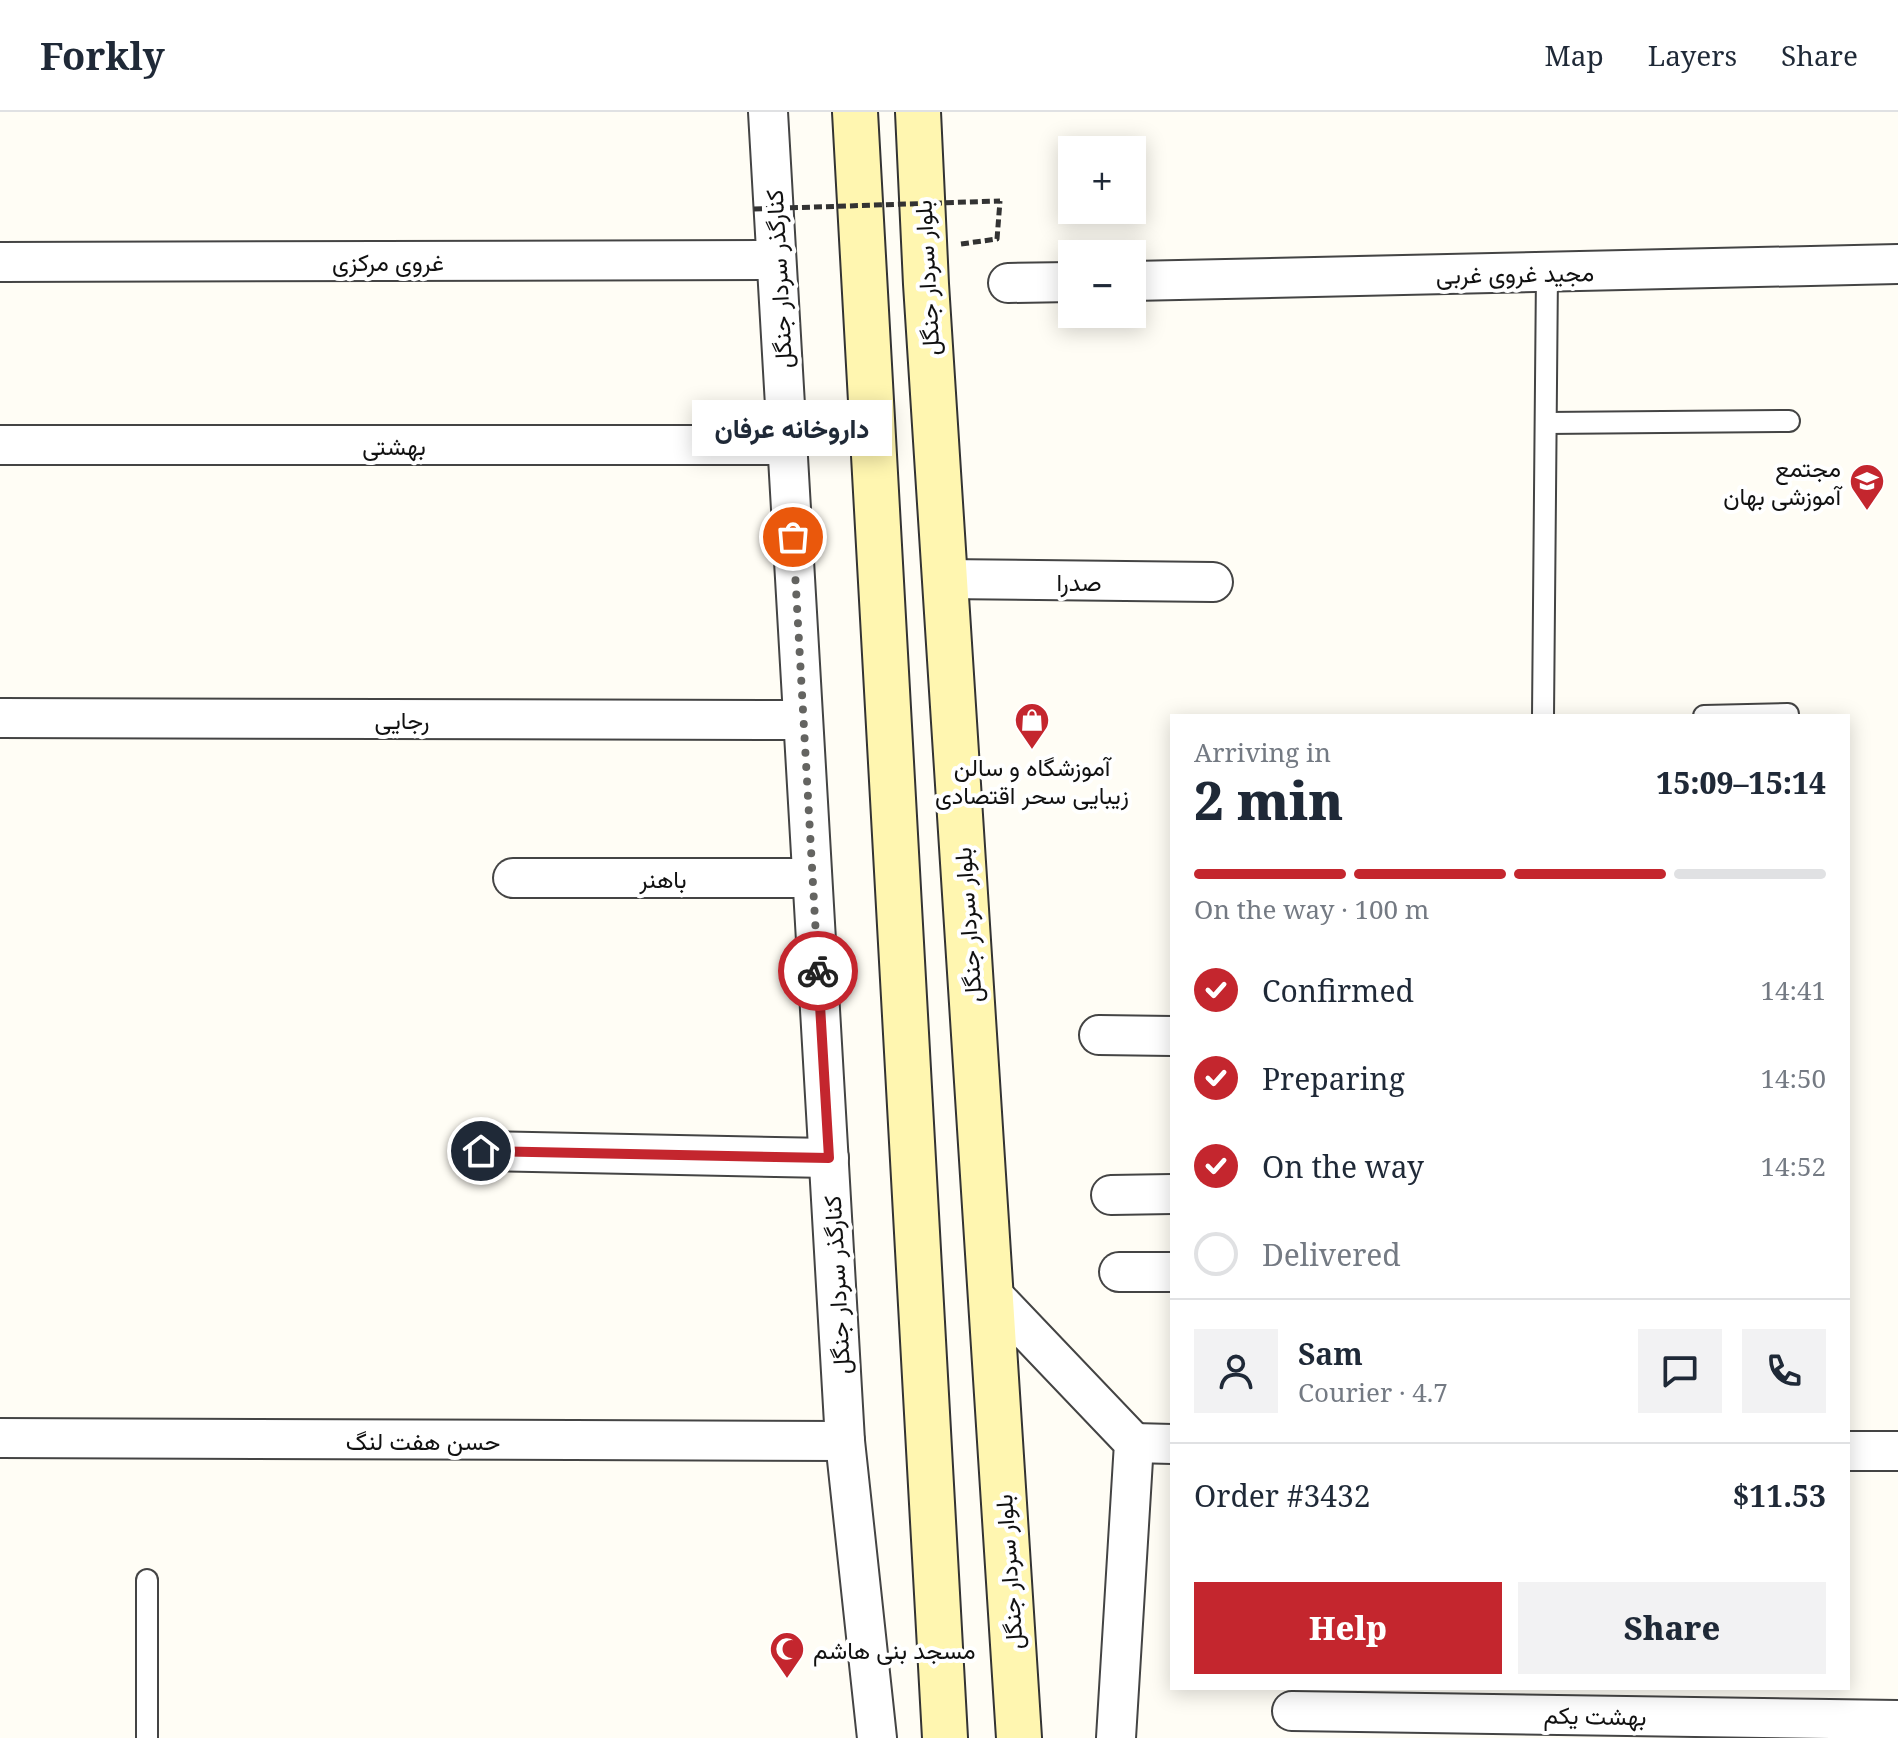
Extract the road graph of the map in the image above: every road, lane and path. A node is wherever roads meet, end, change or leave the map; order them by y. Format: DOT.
graph roads {
  1 [pos="768,112"];
  2 [pos="855,112"];
  3 [pos="918,112"];
  4 [pos="754,209"];
  5 [pos="997,239"];
  6 [pos="776,260"];
  7 [pos="0,262"];
  8 [pos="1898,264"];
  9 [pos="1547,272"];
  10 [pos="1146,281"];
  11 [pos="1058,282"];
  12 [pos="1008,283"];
  13 [pos="1789,421"];
  14 [pos="1546,423"];
  15 [pos="0,445"];
  16 [pos="787,445"];
  17 [pos="944,579"];
  18 [pos="1213,582"];
  19 [pos="1543,714"];
  20 [pos="0,718"];
  21 [pos="803,720"];
  22 [pos="513,878"];
  23 [pos="812,878"];
  24 [pos="1099,1035"];
  25 [pos="1170,1036"];
  26 [pos="481,1151"];
  27 [pos="829,1158"];
  28 [pos="1170,1194"];
  29 [pos="1111,1195"];
  30 [pos="1119,1272"];
  31 [pos="1170,1272"];
  32 [pos="990,1292"];
  33 [pos="0,1438"];
  34 [pos="845,1441"];
  35 [pos="1134,1443"];
  36 [pos="1170,1444"];
  37 [pos="1850,1451"];
  38 [pos="1898,1451"];
  39 [pos="147,1580"];
  40 [pos="1292,1711"];
  41 [pos="1898,1720"];
  42 [pos="1392,1725"];
  43 [pos="147,1738"];
  44 [pos="877,1738"];
  45 [pos="945,1738"];
  46 [pos="1019,1738"];
  47 [pos="1116,1738"];
  1 -- 6 [label="street, کنارگذر سردار جنگل"];
  2 -- 45 [label="main road"];
  3 -- 17 [label="main road, بلوار سردار جنگل"];
  4 -- 5 [label="path, bridge"];
  6 -- 7 [label="street, غروی مرکزی"];
  6 -- 16 [label="street, کنارگذر سردار جنگل"];
  8 -- 9 [label="street, مجید غروی غربی"];
  9 -- 10 [label="street, مجید غروی غربی"];
  9 -- 14 [label="lane"];
  11 -- 12 [label="street"];
  13 -- 14 [label="lane"];
  14 -- 19 [label="lane"];
  15 -- 16 [label="street, بهشتی"];
  16 -- 21 [label="street, کنارگذر سردار جنگل"];
  17 -- 18 [label="street, صدرا"];
  17 -- 32 [label="main road, بلوار سردار جنگل"];
  20 -- 21 [label="street, رجایی"];
  21 -- 23 [label="street, کنارگذر سردار جنگل"];
  22 -- 23 [label="street, باهنر"];
  23 -- 27 [label="street, کنارگذر سردار جنگل"];
  24 -- 25 [label="street"];
  26 -- 27 [label="street"];
  27 -- 34 [label="street, کنارگذر سردار جنگل"];
  28 -- 29 [label="street"];
  30 -- 31 [label="street"];
  32 -- 35 [label="street"];
  32 -- 46 [label="main road, بلوار سردار جنگل"];
  33 -- 34 [label="street, حسن هفت لنگ"];
  34 -- 44 [label="street, کنارگذر سردار جنگل"];
  35 -- 36 [label="street"];
  35 -- 47 [label="street"];
  37 -- 38 [label="street"];
  39 -- 43 [label="lane"];
  40 -- 42 [label="street, بهشت یکم"];
  41 -- 42 [label="street, بهشت یکم"];
}
